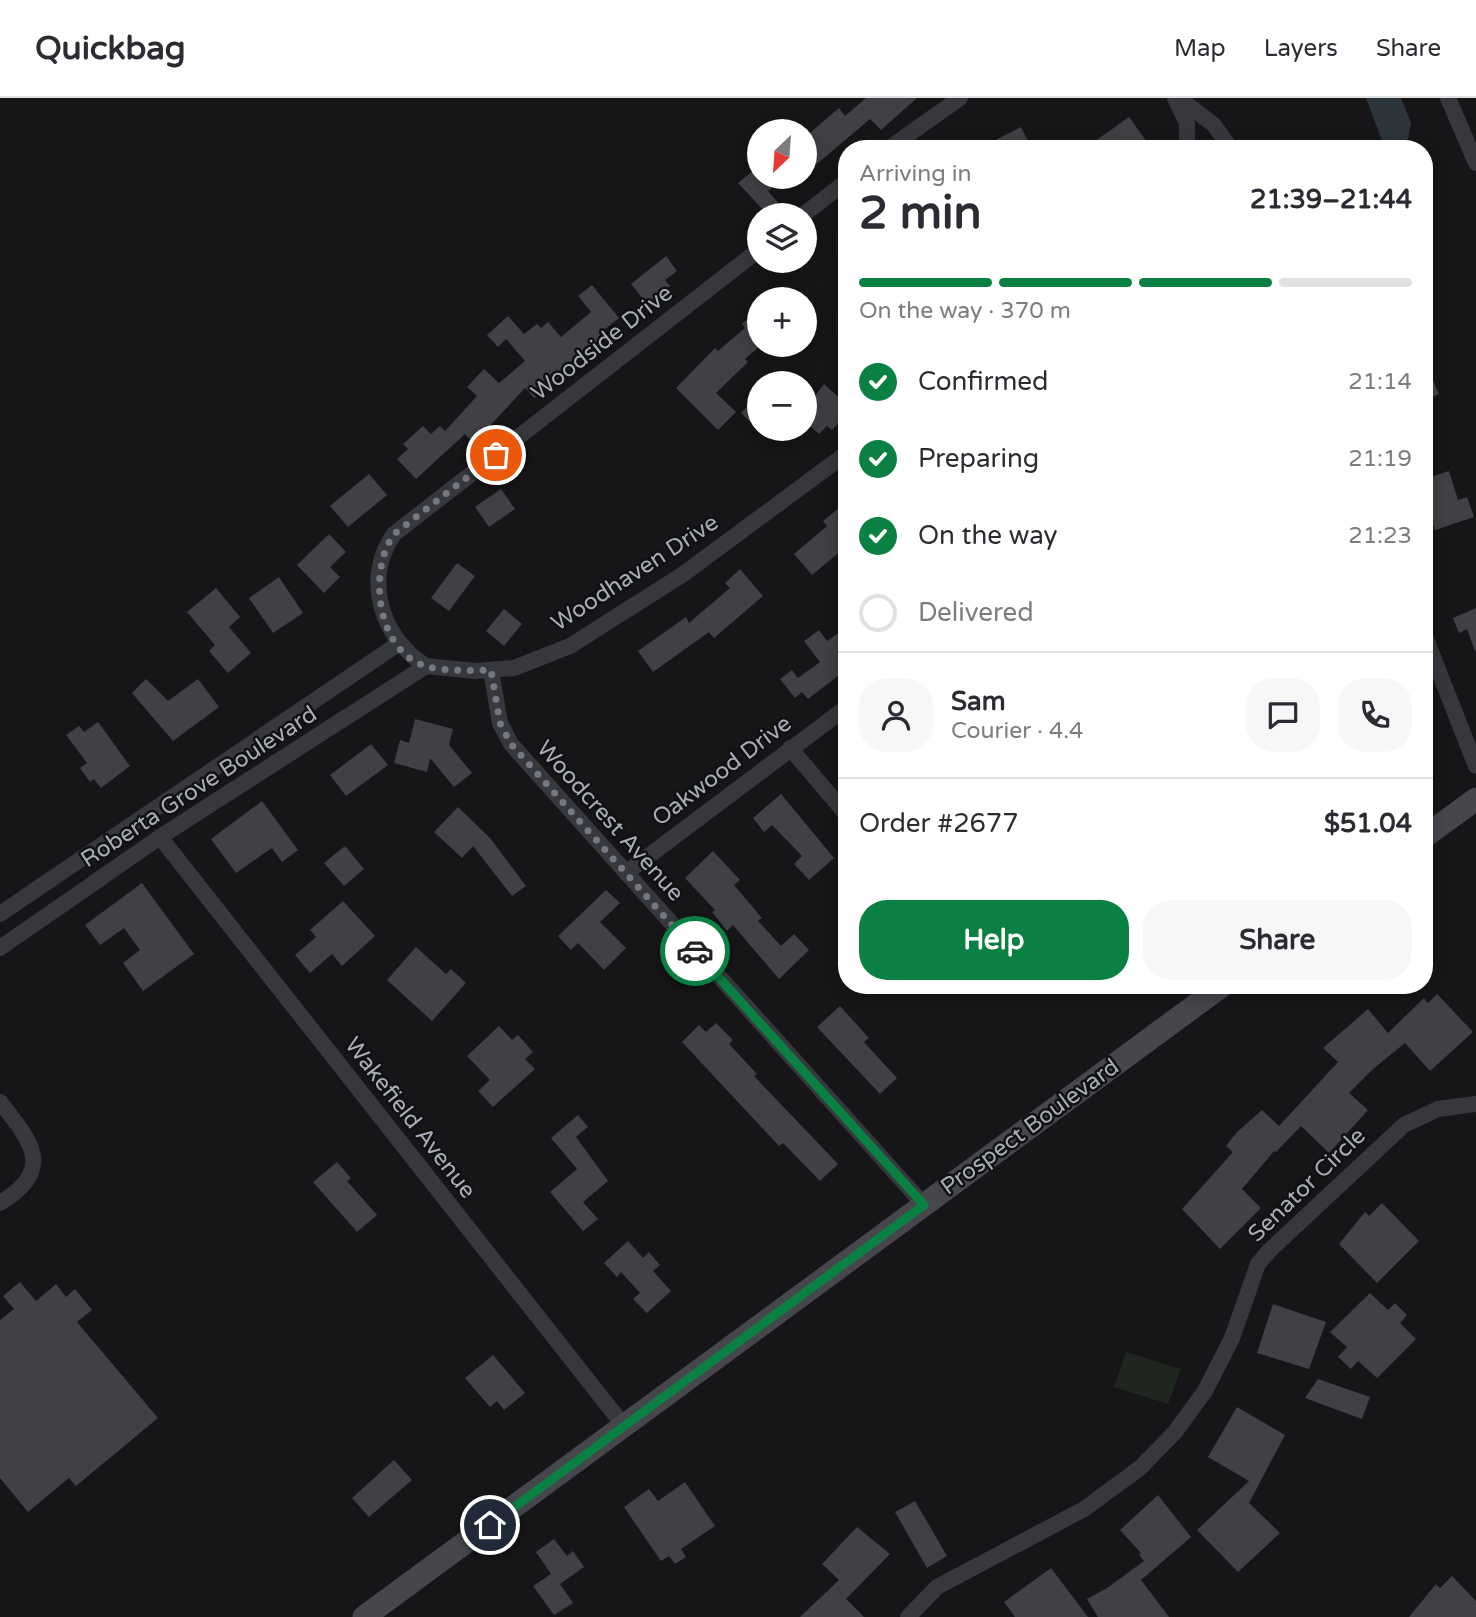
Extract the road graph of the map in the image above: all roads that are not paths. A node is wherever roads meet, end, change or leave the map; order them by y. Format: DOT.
graph roads {
  1 [pos="960,98"];
  2 [pos="1177,98"];
  3 [pos="1448,98"];
  4 [pos="901,140"];
  5 [pos="1187,140"];
  6 [pos="1225,140"];
  7 [pos="1474,154"];
  8 [pos="838,188"];
  9 [pos="817,204"];
  10 [pos="747,259"];
  11 [pos="838,460"];
  12 [pos="398,644"];
  13 [pos="1433,657"];
  14 [pos="426,666"];
  15 [pos="491,670"];
  16 [pos="838,713"];
  17 [pos="790,748"];
  18 [pos="1476,766"];
  19 [pos="1476,799"];
  20 [pos="838,804"];
  21 [pos="1433,830"];
  22 [pos="160,837"];
  23 [pos="625,873"];
  24 [pos="0,914"];
  25 [pos="0,948"];
  26 [pos="1211,994"];
  27 [pos="0,1102"];
  28 [pos="1476,1104"];
  29 [pos="0,1203"];
  30 [pos="924,1205"];
  31 [pos="624,1426"];
  32 [pos="364,1617"];
  33 [pos="908,1617"];
  1 -- 4 [label="street"];
  2 -- 5 [label="street"];
  2 -- 6 [label="street"];
  3 -- 7 [label="street"];
  8 -- 9 [label="street"];
  10 -- 12 [label="street, Woodside Drive"];
  11 -- 15 [label="street, Woodhaven Drive"];
  12 -- 14 [label="street, Woodside Drive"];
  12 -- 24 [label="street, Roberta Grove Boulevard"];
  13 -- 18 [label="street"];
  14 -- 15 [label="street, Woodhaven Drive"];
  14 -- 22 [label="street, Roberta Grove Boulevard"];
  15 -- 23 [label="street, Woodcrest Avenue"];
  16 -- 17 [label="street, Oakwood Drive"];
  17 -- 20 [label="street"];
  17 -- 23 [label="street, Oakwood Drive"];
  19 -- 21 [label="main road"];
  22 -- 25 [label="street, Roberta Grove Boulevard"];
  22 -- 31 [label="street, Wakefield Avenue"];
  23 -- 30 [label="street, Woodcrest Avenue"];
  26 -- 30 [label="main road, Prospect Boulevard"];
  27 -- 29 [label="street"];
  28 -- 33 [label="street, Senator Circle"];
  30 -- 31 [label="main road, Prospect Boulevard"];
  31 -- 32 [label="main road, Prospect Boulevard"];
}
